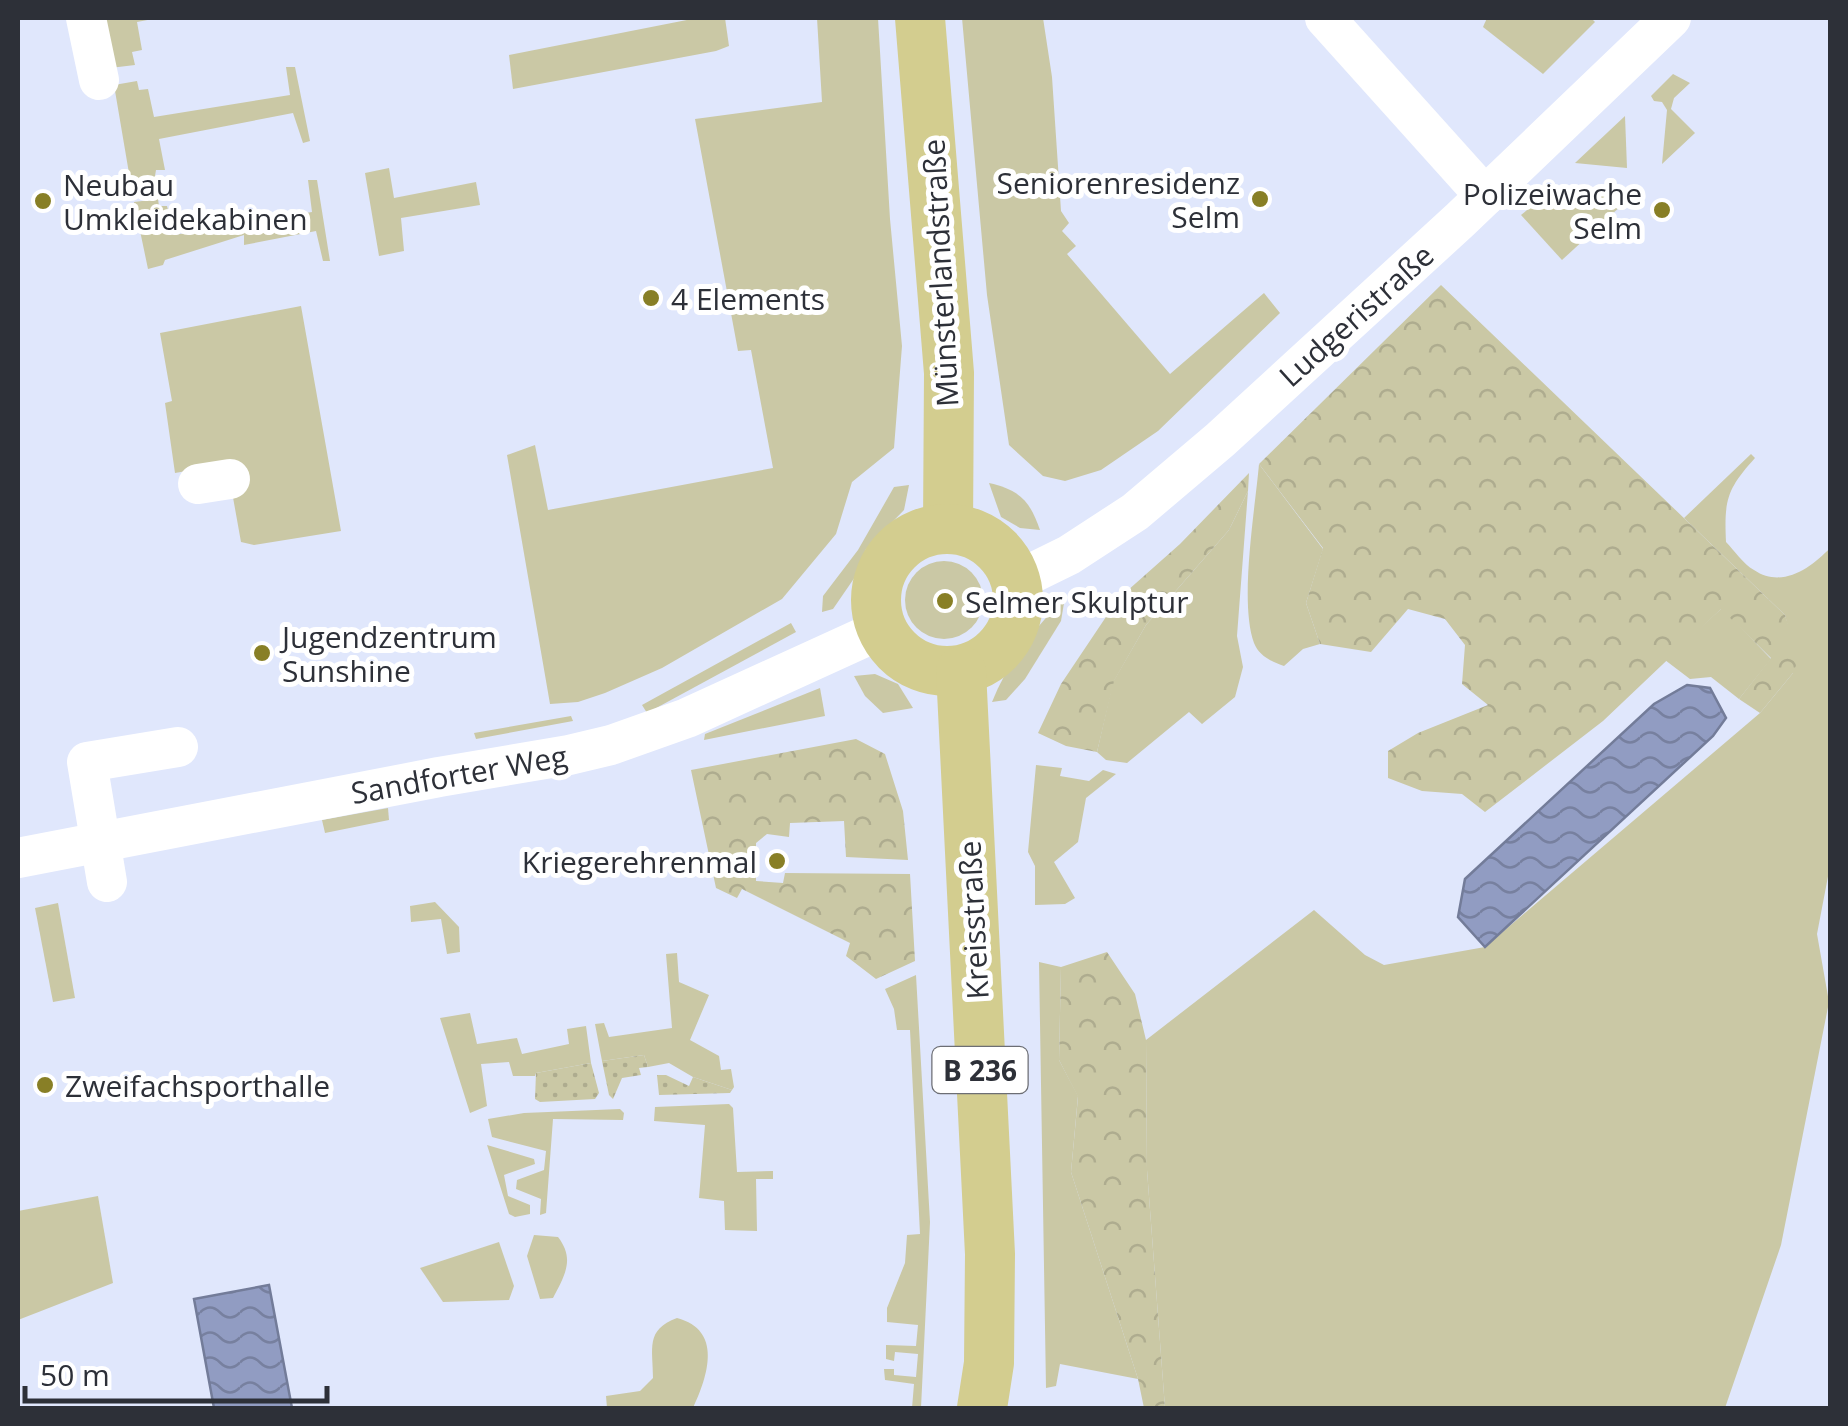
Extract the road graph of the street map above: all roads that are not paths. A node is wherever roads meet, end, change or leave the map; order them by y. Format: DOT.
graph roads {
  1 [pos="86,18"];
  2 [pos="920,18"];
  3 [pos="1324,18"];
  4 [pos="1672,18"];
  5 [pos="98,80"];
  6 [pos="1485,196"];
  7 [pos="948,529"];
  8 [pos="1016,581"];
  9 [pos="882,629"];
  10 [pos="960,671"];
  11 [pos="178,747"];
  12 [pos="100,843"];
  13 [pos="18,858"];
  14 [pos="107,882"];
  15 [pos="982,1408"];
  1 -- 5 [label="street"];
  2 -- 7 [label="main road, Münsterlandstraße"];
  3 -- 6 [label="street"];
  4 -- 6 [label="street, Ludgeristraße"];
  6 -- 8 [label="street, Ludgeristraße"];
  7 -- 8 [label="main road"];
  7 -- 9 [label="main road"];
  8 -- 10 [label="main road"];
  9 -- 10 [label="main road"];
  9 -- 12 [label="street, Sandforter Weg"];
  10 -- 15 [label="main road, Kreisstraße / B 236"];
  11 -- 12 [label="street"];
  12 -- 13 [label="street, Sandforter Weg"];
  12 -- 14 [label="street"];
}
